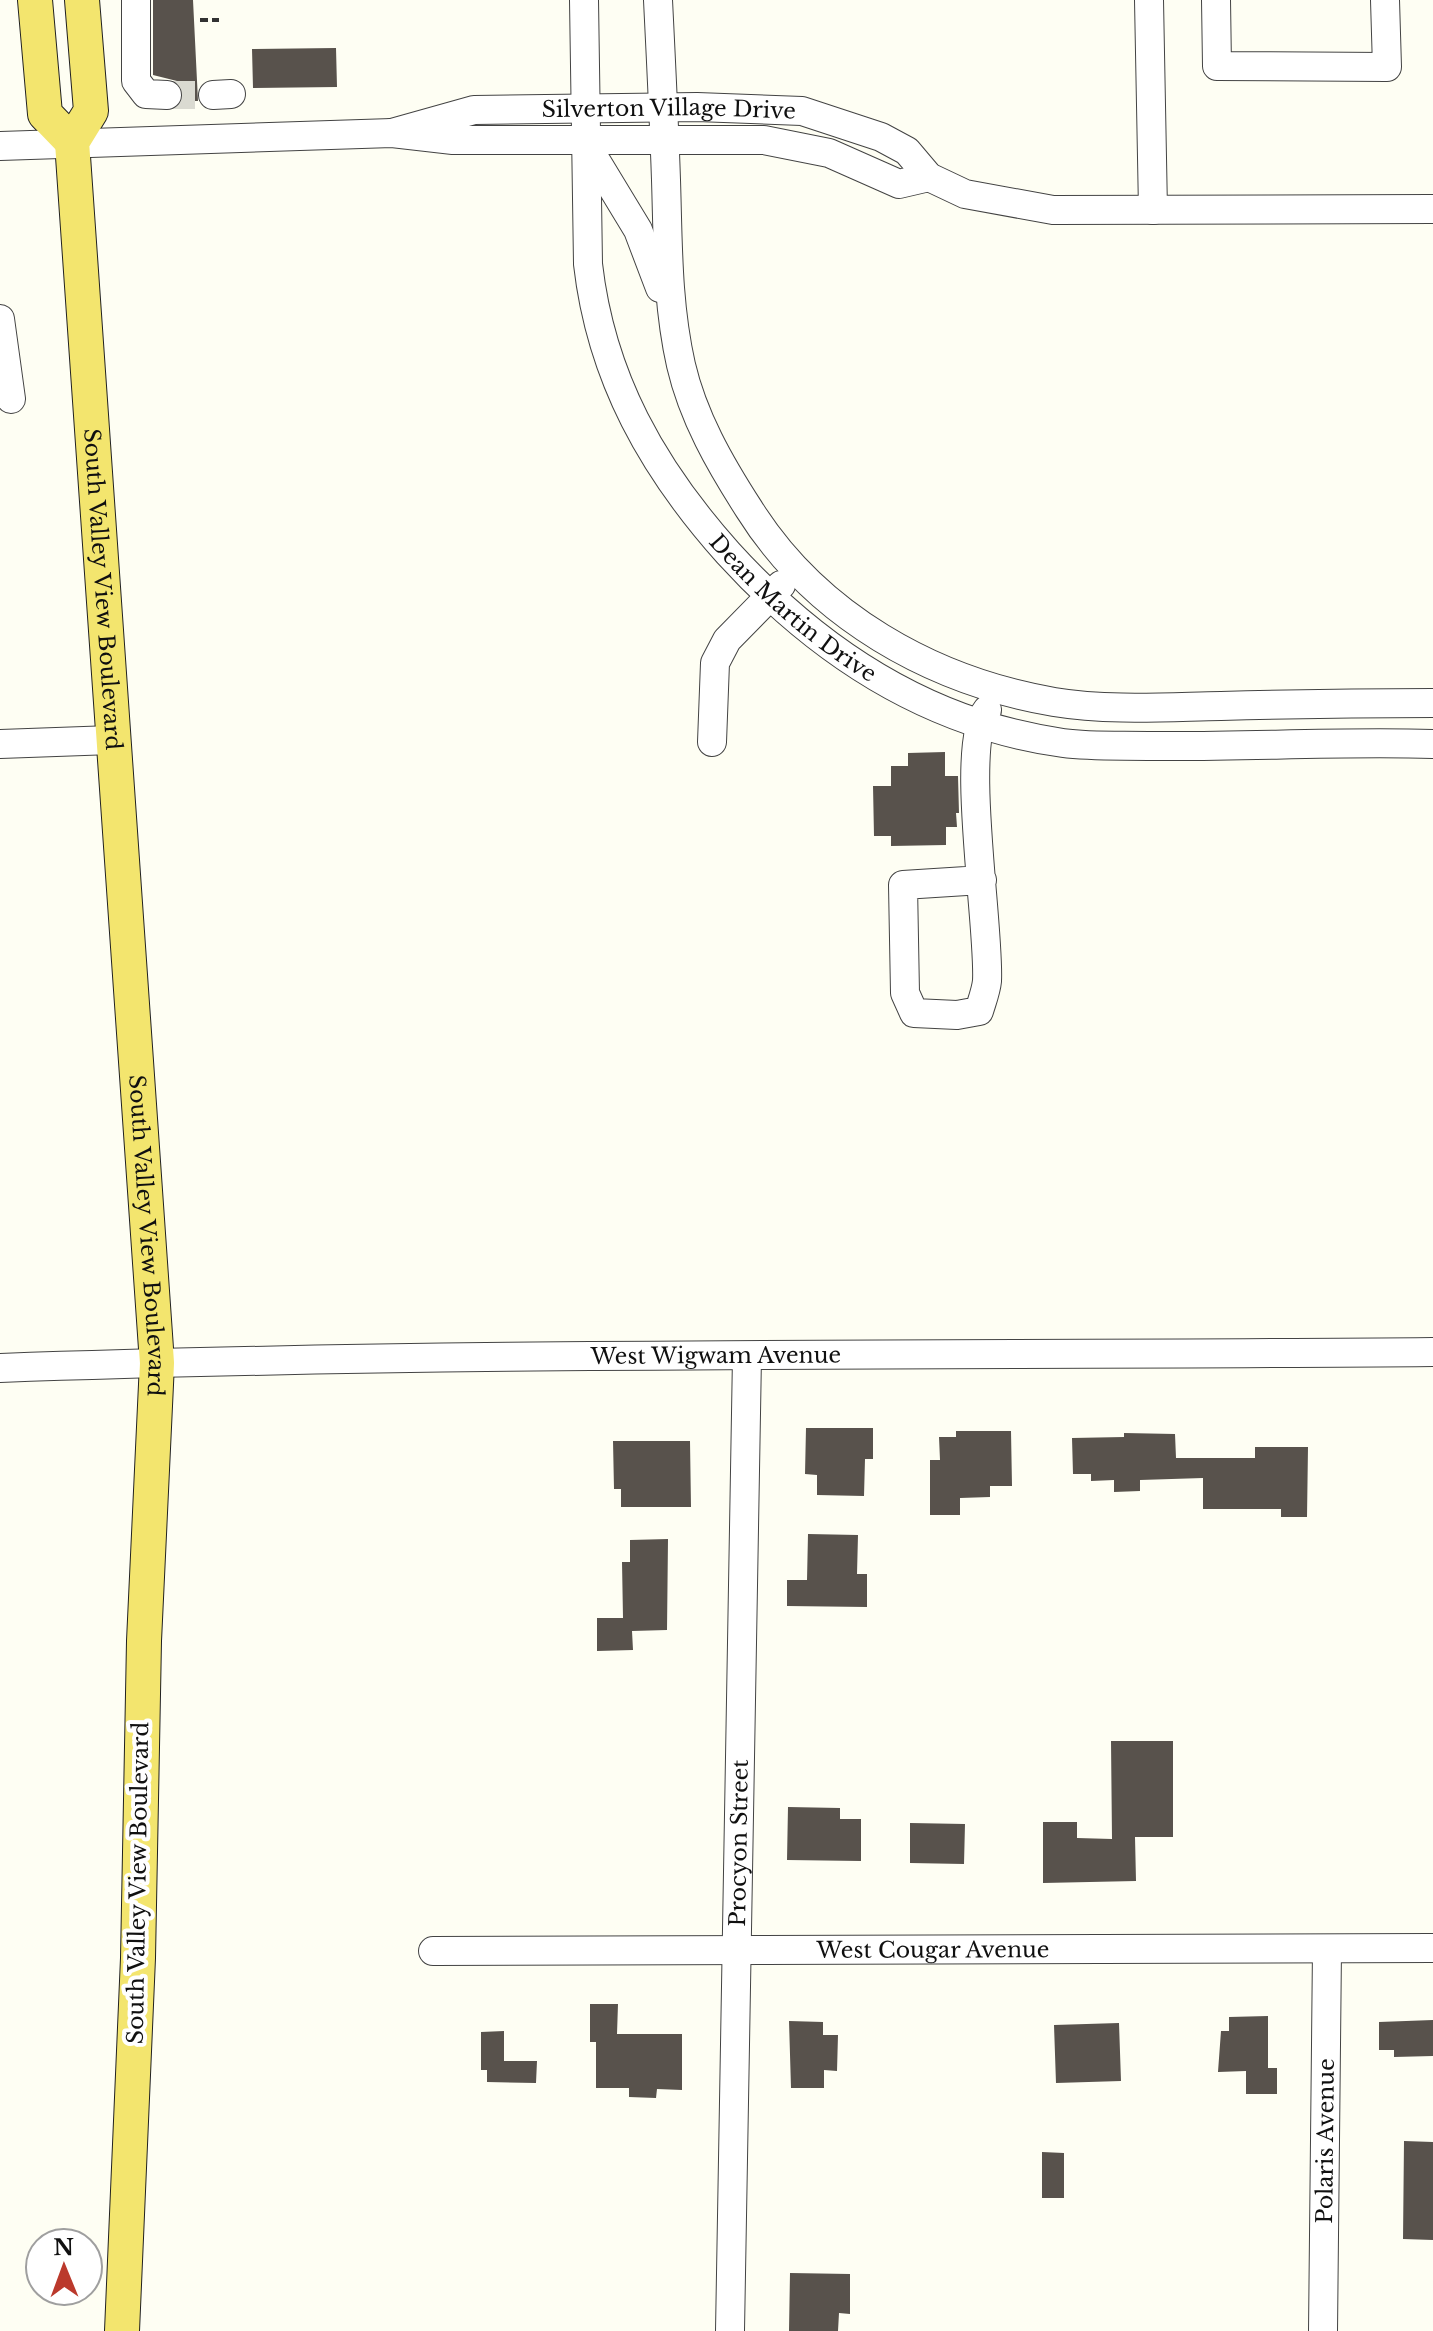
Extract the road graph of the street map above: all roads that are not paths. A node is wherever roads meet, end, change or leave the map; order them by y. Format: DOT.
graph roads {
  1 [pos="35,0"];
  2 [pos="82,0"];
  3 [pos="136,0"];
  4 [pos="584,0"];
  5 [pos="658,0"];
  6 [pos="1149,0"];
  7 [pos="1216,0"];
  8 [pos="1385,0"];
  9 [pos="167,95"];
  10 [pos="663,107"];
  11 [pos="584,108"];
  12 [pos="553,109"];
  13 [pos="392,133"];
  14 [pos="72,142"];
  15 [pos="584,142"];
  16 [pos="664,142"];
  17 [pos="0,146"];
  18 [pos="929,177"];
  19 [pos="1433,209"];
  20 [pos="1153,210"];
  21 [pos="0,319"];
  22 [pos="673,323"];
  23 [pos="11,399"];
  24 [pos="795,569"];
  25 [pos="771,597"];
  26 [pos="1433,703"];
  27 [pos="1196,706"];
  28 [pos="1133,708"];
  29 [pos="981,725"];
  30 [pos="112,740"];
  31 [pos="712,742"];
  32 [pos="0,744"];
  33 [pos="1433,744"];
  34 [pos="1195,747"];
  35 [pos="982,880"];
  36 [pos="1433,1352"];
  37 [pos="747,1356"];
  38 [pos="157,1363"];
  39 [pos="0,1368"];
  40 [pos="1433,1948"];
  41 [pos="1327,1949"];
  42 [pos="433,1951"];
  43 [pos="735,1951"];
  44 [pos="122,2331"];
  45 [pos="730,2331"];
  46 [pos="1323,2331"];
  1 -- 14 [label="main road"];
  2 -- 14 [label="main road"];
  3 -- 9 [label="street"];
  4 -- 11 [label="street, Dean Martin Drive"];
  5 -- 10 [label="street, Dean Martin Drive"];
  6 -- 20 [label="street"];
  7 -- 8 [label="street"];
  10 -- 11 [label="street, Silverton Village Drive"];
  10 -- 16 [label="street, Dean Martin Drive"];
  10 -- 18 [label="street, Silverton Village Drive"];
  11 -- 12 [label="street, Silverton Village Drive"];
  11 -- 15 [label="street, Dean Martin Drive"];
  12 -- 13 [label="street, Silverton Village Drive"];
  12 -- 15 [label="street"];
  13 -- 14 [label="street, Silverton Village Drive"];
  13 -- 15 [label="street, Silverton Village Drive"];
  14 -- 17 [label="street, Silverton Village Drive"];
  14 -- 30 [label="main road, South Valley View Boulevard"];
  15 -- 16 [label="street, Silverton Village Drive"];
  15 -- 22 [label="street"];
  15 -- 25 [label="street, Dean Martin Drive"];
  16 -- 18 [label="street, Silverton Village Drive"];
  16 -- 22 [label="street, Dean Martin Drive"];
  18 -- 20 [label="street, Silverton Village Drive"];
  19 -- 20 [label="street, Silverton Village Drive"];
  21 -- 23 [label="street"];
  22 -- 24 [label="street, Dean Martin Drive"];
  24 -- 25 [label="street"];
  24 -- 28 [label="street, Dean Martin Drive"];
  25 -- 29 [label="street, Dean Martin Drive"];
  25 -- 31 [label="street"];
  26 -- 27 [label="street, Dean Martin Drive"];
  27 -- 28 [label="street, Dean Martin Drive"];
  27 -- 34 [label="street"];
  28 -- 29 [label="street"];
  29 -- 34 [label="street, Dean Martin Drive"];
  29 -- 35 [label="street"];
  30 -- 32 [label="street"];
  30 -- 38 [label="main road, South Valley View Boulevard"];
  33 -- 34 [label="street, Dean Martin Drive"];
  35 -- 35 [label="street"];
  36 -- 37 [label="street, West Wigwam Avenue"];
  37 -- 38 [label="street, West Wigwam Avenue"];
  37 -- 43 [label="street, Procyon Street"];
  38 -- 39 [label="street, West Wigwam Avenue"];
  38 -- 44 [label="main road, South Valley View Boulevard"];
  40 -- 41 [label="street, West Cougar Avenue"];
  41 -- 43 [label="street, West Cougar Avenue"];
  41 -- 46 [label="street, Polaris Avenue"];
  42 -- 43 [label="street, West Cougar Avenue"];
  43 -- 45 [label="street, Procyon Street"];
}
